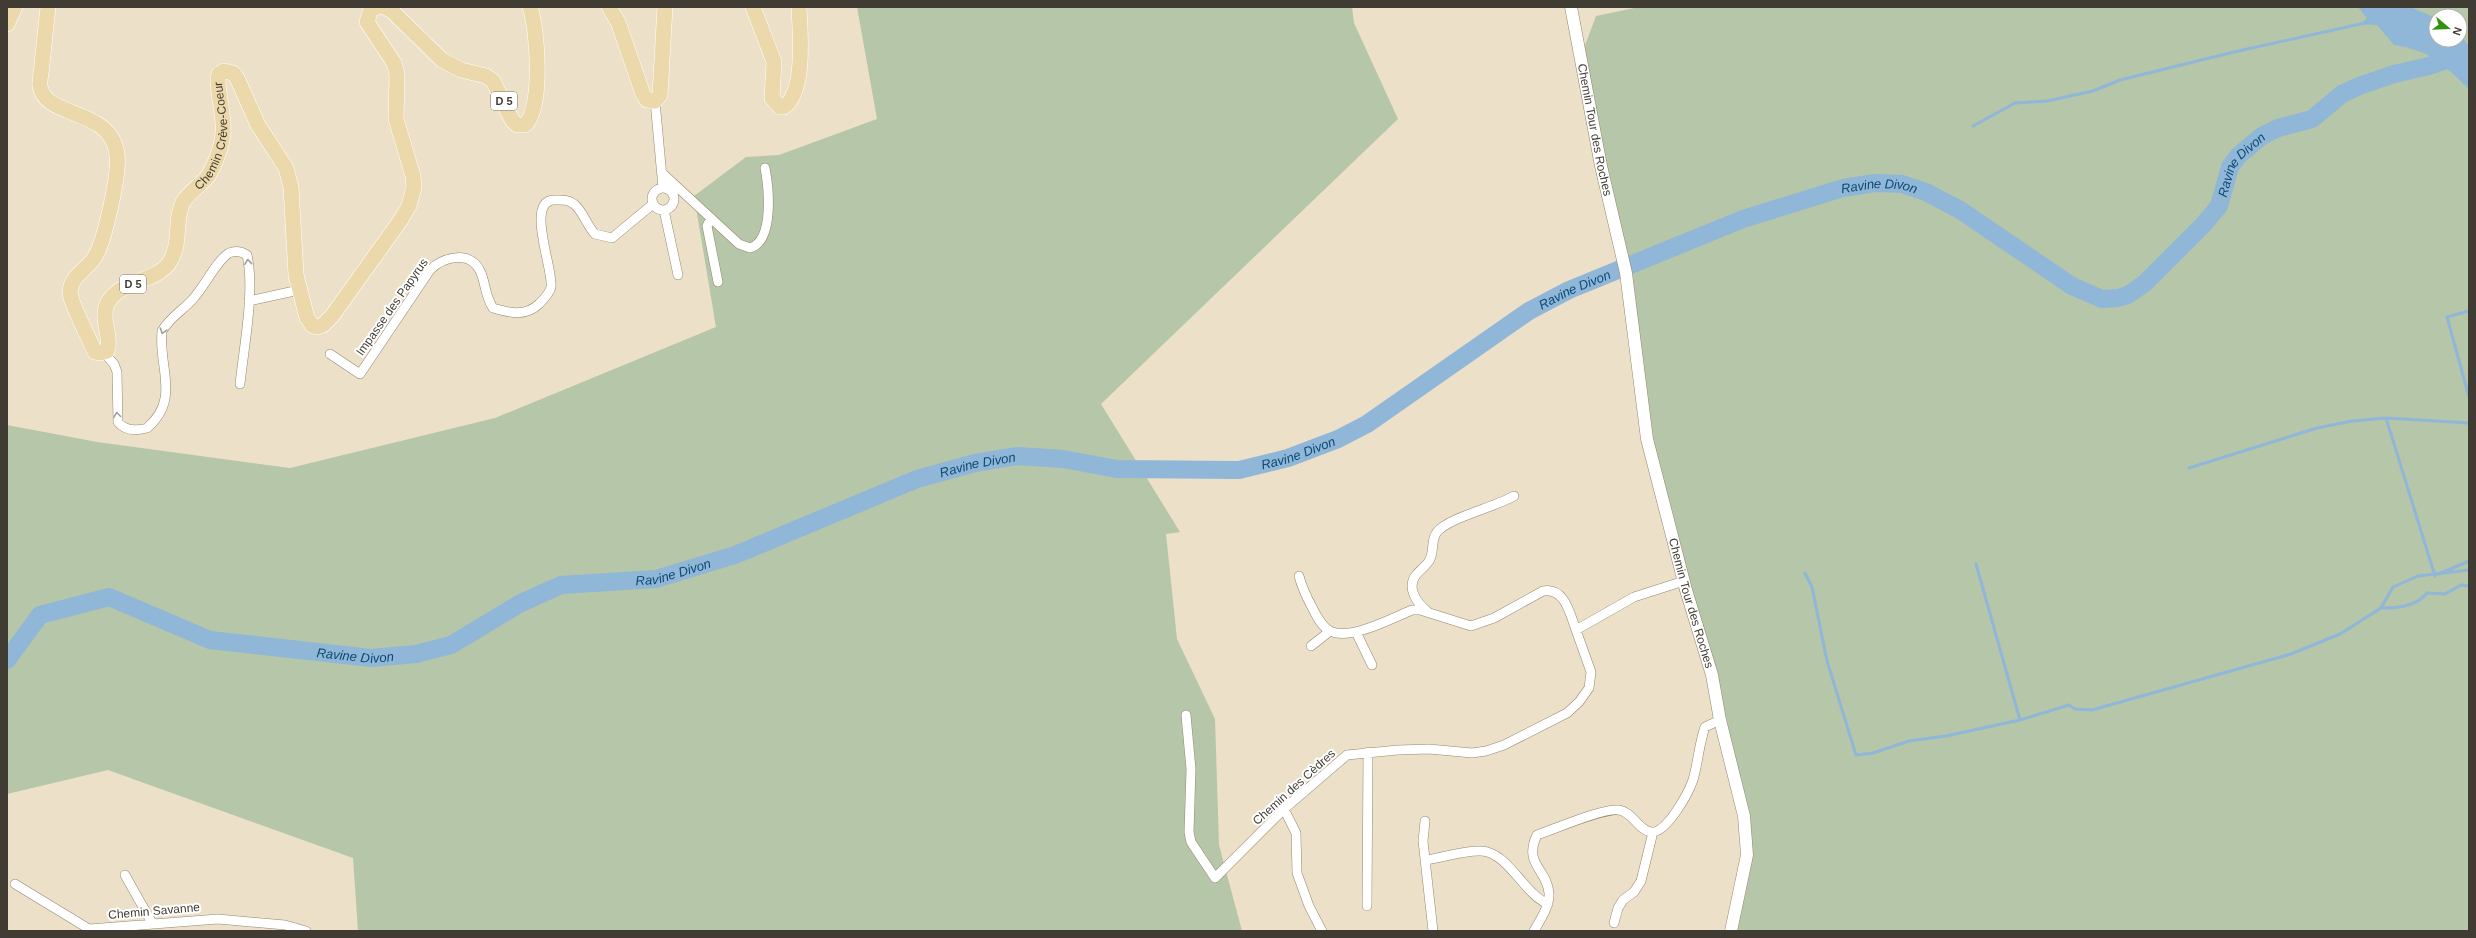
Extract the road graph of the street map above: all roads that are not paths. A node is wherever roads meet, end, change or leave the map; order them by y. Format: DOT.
graph roads {
  1 [pos="15,7"];
  2 [pos="48,7"];
  3 [pos="378,7"];
  4 [pos="385,7"];
  5 [pos="530,7"];
  6 [pos="609,7"];
  7 [pos="665,7"];
  8 [pos="754,7"];
  9 [pos="799,7"];
  10 [pos="1571,7"];
  11 [pos="7,24"];
  12 [pos="655,101"];
  13 [pos="765,168"];
  14 [pos="661,172"];
  15 [pos="663,188"];
  16 [pos="653,204"];
  17 [pos="664,210"];
  18 [pos="711,218"];
  19 [pos="678,275"];
  20 [pos="718,282"];
  21 [pos="299,290"];
  22 [pos="249,301"];
  23 [pos="104,353"];
  24 [pos="330,354"];
  25 [pos="240,384"];
  26 [pos="1514,496"];
  27 [pos="1298,576"];
  28 [pos="1684,581"];
  29 [pos="1427,611"];
  30 [pos="1576,630"];
  31 [pos="1330,631"];
  32 [pos="1356,632"];
  33 [pos="1311,646"];
  34 [pos="1372,665"];
  35 [pos="1186,716"];
  36 [pos="1720,720"];
  37 [pos="1368,752"];
  38 [pos="1284,809"];
  39 [pos="1425,821"];
  40 [pos="1653,832"];
  41 [pos="1426,860"];
  42 [pos="125,875"];
  43 [pos="15,884"];
  44 [pos="1548,904"];
  45 [pos="1366,906"];
  46 [pos="152,922"];
  47 [pos="1614,923"];
  48 [pos="306,931"];
  49 [pos="1322,931"];
  50 [pos="1433,931"];
  51 [pos="1534,931"];
  52 [pos="1731,931"];
  1 -- 11 [label="main road"];
  2 -- 23 [label="main road"];
  3 -- 21 [label="main road, Chemin Crève-Coeur / D 5"];
  4 -- 5 [label="main road, D 5"];
  6 -- 12 [label="main road"];
  7 -- 12 [label="main road"];
  8 -- 9 [label="main road"];
  10 -- 28 [label="street, Chemin Tour des Roches"];
  12 -- 14 [label="street"];
  13 -- 18 [label="street"];
  14 -- 15 [label="street"];
  14 -- 18 [label="street"];
  15 -- 16 [label="street"];
  15 -- 17 [label="street"];
  16 -- 17 [label="street"];
  16 -- 24 [label="street, Impasse des Papyrus"];
  17 -- 19 [label="street"];
  18 -- 20 [label="street"];
  21 -- 22 [label="street"];
  21 -- 23 [label="main road, Chemin Crève-Coeur / D 5"];
  22 -- 23 [label="street, one-way"];
  22 -- 25 [label="street"];
  26 -- 29 [label="street"];
  27 -- 31 [label="street"];
  28 -- 30 [label="street"];
  28 -- 36 [label="street, Chemin Tour des Roches"];
  29 -- 30 [label="street, Chemin des Cèdres"];
  29 -- 32 [label="street"];
  30 -- 37 [label="street, Chemin des Cèdres"];
  31 -- 32 [label="street"];
  31 -- 33 [label="street"];
  32 -- 34 [label="street"];
  35 -- 38 [label="street, Chemin des Cèdres"];
  36 -- 40 [label="street"];
  36 -- 52 [label="street, Chemin Tour des Roches"];
  37 -- 38 [label="street, Chemin des Cèdres"];
  37 -- 45 [label="street"];
  38 -- 49 [label="street"];
  39 -- 41 [label="street"];
  40 -- 44 [label="street"];
  40 -- 47 [label="street"];
  41 -- 44 [label="street"];
  41 -- 50 [label="street"];
  42 -- 46 [label="street"];
  43 -- 46 [label="street, Chemin Savanne"];
  44 -- 51 [label="street"];
  46 -- 48 [label="street, Chemin Savanne"];
}
